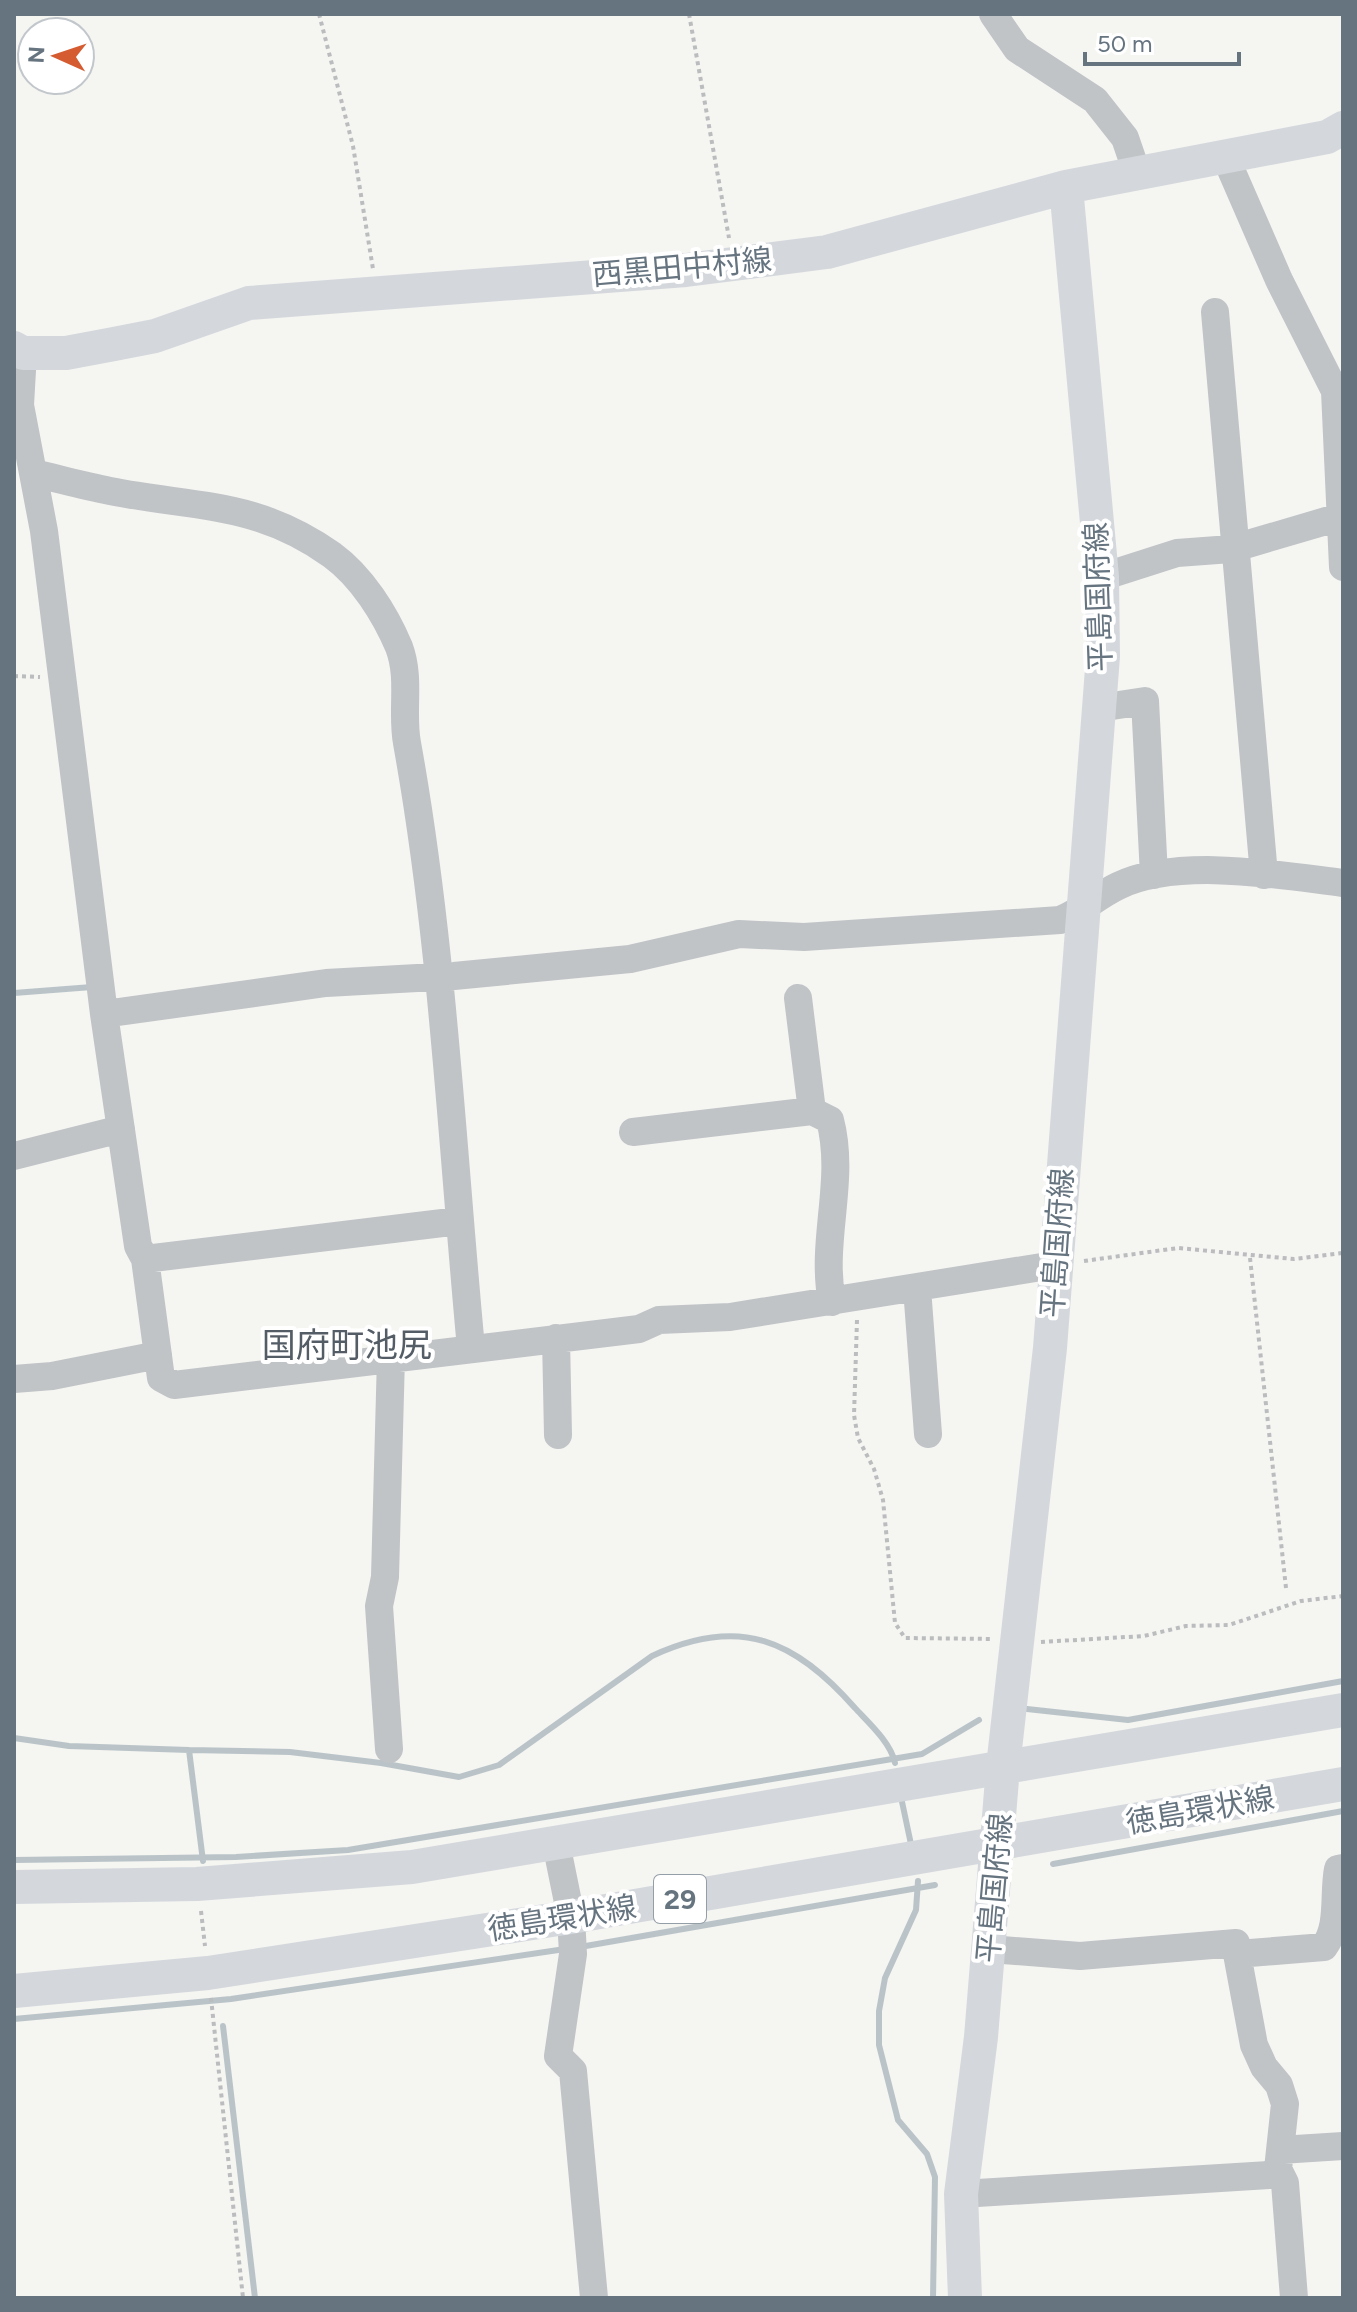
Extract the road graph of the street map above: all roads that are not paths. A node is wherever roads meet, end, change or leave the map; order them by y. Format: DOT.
graph roads {
  1 [pos="993,14"];
  2 [pos="1343,128"];
  3 [pos="1225,156"];
  4 [pos="1137,173"];
  5 [pos="1066,187"];
  6 [pos="1215,312"];
  7 [pos="18,350"];
  8 [pos="33,473"];
  9 [pos="1342,516"];
  10 [pos="1237,547"];
  11 [pos="1343,567"];
  12 [pos="1102,577"];
  13 [pos="1099,708"];
  14 [pos="1154,875"];
  15 [pos="1264,875"];
  16 [pos="1343,883"];
  17 [pos="1083,911"];
  18 [pos="437,976"];
  19 [pos="798,998"];
  20 [pos="104,1014"];
  21 [pos="812,1111"];
  22 [pos="121,1129"];
  23 [pos="633,1132"];
  24 [pos="14,1156"];
  25 [pos="459,1221"];
  26 [pos="145,1259"];
  27 [pos="1054,1265"];
  28 [pos="917,1288"];
  29 [pos="832,1302"];
  30 [pos="556,1338"];
  31 [pos="471,1348"];
  32 [pos="158,1355"];
  33 [pos="391,1357"];
  34 [pos="14,1379"];
  35 [pos="934,1415"];
  36 [pos="558,1435"];
  37 [pos="1343,1710"];
  38 [pos="389,1749"];
  39 [pos="1003,1767"];
  40 [pos="1343,1784"];
  41 [pos="556,1843"];
  42 [pos="999,1846"];
  43 [pos="1343,1868"];
  44 [pos="14,1887"];
  45 [pos="572,1937"];
  46 [pos="990,1949"];
  47 [pos="1237,1954"];
  48 [pos="14,1991"];
  49 [pos="1343,2146"];
  50 [pos="1279,2160"];
  51 [pos="961,2194"];
  52 [pos="594,2298"];
  53 [pos="965,2298"];
  54 [pos="1294,2298"];
  1 -- 4 [label="street"];
  2 -- 3 [label="main road, 西黒田中村線"];
  3 -- 4 [label="main road, 西黒田中村線"];
  3 -- 9 [label="street"];
  4 -- 5 [label="main road, 西黒田中村線"];
  5 -- 7 [label="main road, 西黒田中村線"];
  5 -- 12 [label="main road, 平島国府線"];
  6 -- 10 [label="street"];
  7 -- 8 [label="street"];
  8 -- 18 [label="street"];
  8 -- 20 [label="street"];
  9 -- 10 [label="street"];
  9 -- 11 [label="street"];
  10 -- 12 [label="street"];
  10 -- 15 [label="street"];
  12 -- 13 [label="main road, 平島国府線"];
  13 -- 14 [label="street"];
  13 -- 17 [label="main road, 平島国府線"];
  14 -- 15 [label="street"];
  14 -- 17 [label="street"];
  15 -- 16 [label="street"];
  17 -- 18 [label="street"];
  17 -- 27 [label="main road, 平島国府線"];
  18 -- 20 [label="street"];
  18 -- 25 [label="street"];
  19 -- 21 [label="street"];
  20 -- 22 [label="street"];
  21 -- 23 [label="street"];
  21 -- 29 [label="street"];
  22 -- 24 [label="street"];
  22 -- 26 [label="street"];
  25 -- 26 [label="street"];
  25 -- 31 [label="street"];
  26 -- 32 [label="street"];
  27 -- 28 [label="street"];
  27 -- 39 [label="main road, 平島国府線"];
  28 -- 29 [label="street"];
  28 -- 35 [label="street"];
  29 -- 30 [label="street"];
  30 -- 31 [label="street"];
  30 -- 36 [label="street"];
  31 -- 33 [label="street"];
  32 -- 33 [label="street"];
  32 -- 34 [label="street"];
  33 -- 38 [label="street"];
  37 -- 39 [label="main road"];
  39 -- 41 [label="main road"];
  39 -- 42 [label="main road, 平島国府線"];
  40 -- 42 [label="main road, 徳島環状線 / 29"];
  41 -- 44 [label="main road"];
  41 -- 45 [label="street"];
  42 -- 45 [label="main road, 徳島環状線 / 29"];
  42 -- 46 [label="main road, 平島国府線"];
  43 -- 47 [label="street"];
  45 -- 48 [label="main road, 徳島環状線 / 29"];
  45 -- 52 [label="street"];
  46 -- 47 [label="street"];
  46 -- 51 [label="main road, 平島国府線"];
  47 -- 50 [label="street"];
  49 -- 50 [label="street"];
  50 -- 51 [label="street"];
  50 -- 54 [label="street"];
  51 -- 53 [label="main road, 平島国府線"];
}
